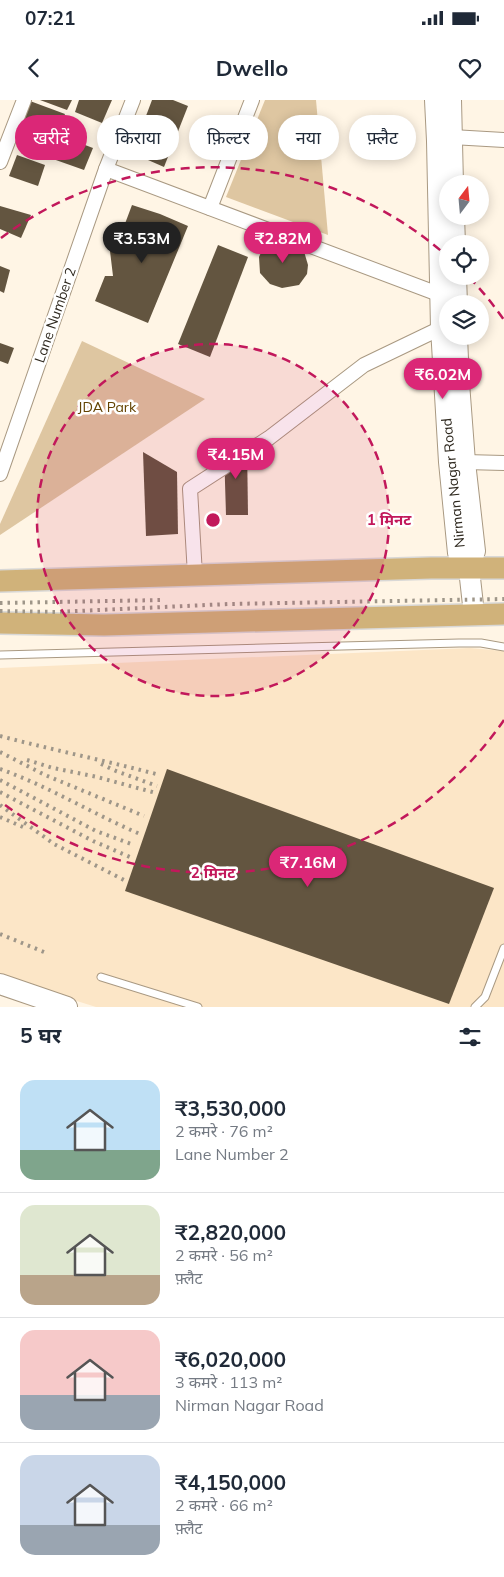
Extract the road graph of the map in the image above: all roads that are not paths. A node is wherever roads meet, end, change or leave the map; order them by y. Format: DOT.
graph roads {
  1 [pos="24,100"];
  2 [pos="133,100"];
  3 [pos="252,100"];
  4 [pos="435,100"];
  5 [pos="451,100"];
  6 [pos="445,139"];
  7 [pos="504,140"];
  8 [pos="0,162"];
  9 [pos="106,169"];
  10 [pos="451,175"];
  11 [pos="210,208"];
  12 [pos="439,295"];
  13 [pos="449,295"];
  14 [pos="439,336"];
  15 [pos="449,345"];
  16 [pos="452,345"];
  17 [pos="4,447"];
  18 [pos="465,462"];
  19 [pos="504,463"];
  20 [pos="0,474"];
  21 [pos="469,568"];
  22 [pos="504,568"];
  23 [pos="195,575"];
  24 [pos="0,581"];
  25 [pos="474,614"];
  26 [pos="504,614"];
  27 [pos="0,622"];
  28 [pos="504,647"];
  29 [pos="0,655"];
  30 [pos="504,948"];
  31 [pos="101,977"];
  32 [pos="0,984"];
  33 [pos="67,1007"];
  34 [pos="198,1007"];
  35 [pos="475,1007"];
  1 -- 8 [label="street"];
  2 -- 9 [label="street, Lane Number 2"];
  3 -- 11 [label="street"];
  4 -- 6 [label="street, Nirman Nagar Road"];
  5 -- 6 [label="street, Nirman Nagar Road"];
  6 -- 7 [label="street"];
  6 -- 10 [label="street, Nirman Nagar Road"];
  6 -- 13 [label="street, Nirman Nagar Road"];
  9 -- 11 [label="street"];
  9 -- 17 [label="street, Lane Number 2"];
  11 -- 12 [label="street"];
  14 -- 23 [label="street"];
  15 -- 21 [label="street, Nirman Nagar Road"];
  16 -- 18 [label="street, Nirman Nagar Road"];
  17 -- 20 [label="street, Lane Number 2"];
  18 -- 19 [label="street"];
  18 -- 21 [label="street, Nirman Nagar Road"];
  21 -- 22 [label="main road"];
  21 -- 23 [label="main road"];
  21 -- 25 [label="street"];
  23 -- 24 [label="main road"];
  25 -- 26 [label="main road"];
  25 -- 27 [label="main road"];
  28 -- 29 [label="lane"];
  30 -- 35 [label="lane"];
  31 -- 34 [label="lane"];
  32 -- 33 [label="street"];
}
